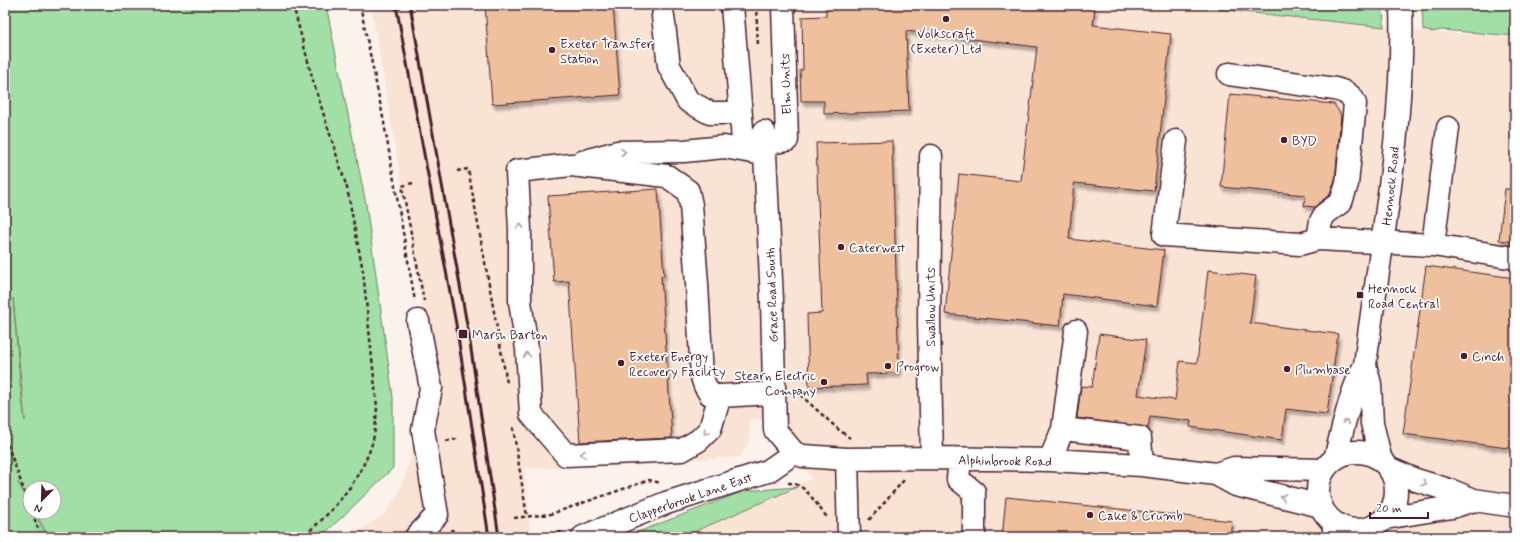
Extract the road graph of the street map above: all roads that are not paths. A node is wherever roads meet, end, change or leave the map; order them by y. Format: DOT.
graph roads {
  1 [pos="732,5"];
  2 [pos="783,5"];
  3 [pos="1401,5"];
  4 [pos="663,16"];
  5 [pos="1229,74"];
  6 [pos="739,114"];
  7 [pos="1448,128"];
  8 [pos="1176,140"];
  9 [pos="764,143"];
  10 [pos="931,156"];
  11 [pos="571,165"];
  12 [pos="1318,239"];
  13 [pos="1383,243"];
  14 [pos="1433,245"];
  15 [pos="1515,258"];
  16 [pos="418,321"];
  17 [pos="1076,331"];
  18 [pos="1365,365"];
  19 [pos="774,382"];
  20 [pos="720,396"];
  21 [pos="1063,429"];
  22 [pos="794,453"];
  23 [pos="932,458"];
  24 [pos="847,459"];
  25 [pos="960,459"];
  26 [pos="1050,460"];
  27 [pos="1330,464"];
  28 [pos="1142,465"];
  29 [pos="1384,465"];
  30 [pos="1216,474"];
  31 [pos="1474,500"];
  32 [pos="1515,506"];
  33 [pos="1330,522"];
  34 [pos="1377,526"];
  35 [pos="416,537"];
  36 [pos="583,537"];
  37 [pos="849,537"];
  38 [pos="974,537"];
  1 -- 6 [label="street"];
  2 -- 9 [label="street, Elm Units"];
  3 -- 13 [label="street, Hennock Road"];
  4 -- 6 [label="street"];
  5 -- 12 [label="street"];
  6 -- 9 [label="street"];
  7 -- 14 [label="street"];
  8 -- 12 [label="street"];
  11 -- 9 [label="street, one-way"];
  9 -- 19 [label="street, Grace Road South"];
  10 -- 23 [label="street, Swallow Units"];
  11 -- 20 [label="street"];
  20 -- 11 [label="street, one-way"];
  12 -- 13 [label="street"];
  13 -- 14 [label="street"];
  13 -- 18 [label="street, Hennock Road"];
  14 -- 15 [label="street"];
  16 -- 35 [label="street"];
  17 -- 21 [label="street"];
  27 -- 18 [label="street, Hennock Road, one-way"];
  18 -- 29 [label="street, Hennock Road"];
  19 -- 20 [label="street"];
  19 -- 22 [label="street, Grace Road South"];
  21 -- 26 [label="street"];
  21 -- 28 [label="street"];
  22 -- 24 [label="street, Alphinbrook Road"];
  22 -- 36 [label="street, Clapperbrook Lane East"];
  23 -- 24 [label="street, Alphinbrook Road"];
  23 -- 25 [label="street, Alphinbrook Road"];
  24 -- 37 [label="street"];
  25 -- 26 [label="street, Alphinbrook Road"];
  25 -- 38 [label="street"];
  26 -- 28 [label="street, Alphinbrook Road"];
  27 -- 29 [label="street"];
  27 -- 30 [label="street, Alphinbrook Road"];
  27 -- 33 [label="street"];
  28 -- 30 [label="street, Alphinbrook Road"];
  29 -- 31 [label="street, one-way"];
  29 -- 34 [label="street"];
  33 -- 30 [label="street, Alphinbrook Road, one-way"];
  31 -- 32 [label="street"];
  31 -- 34 [label="street"];
  33 -- 34 [label="street"];
}
